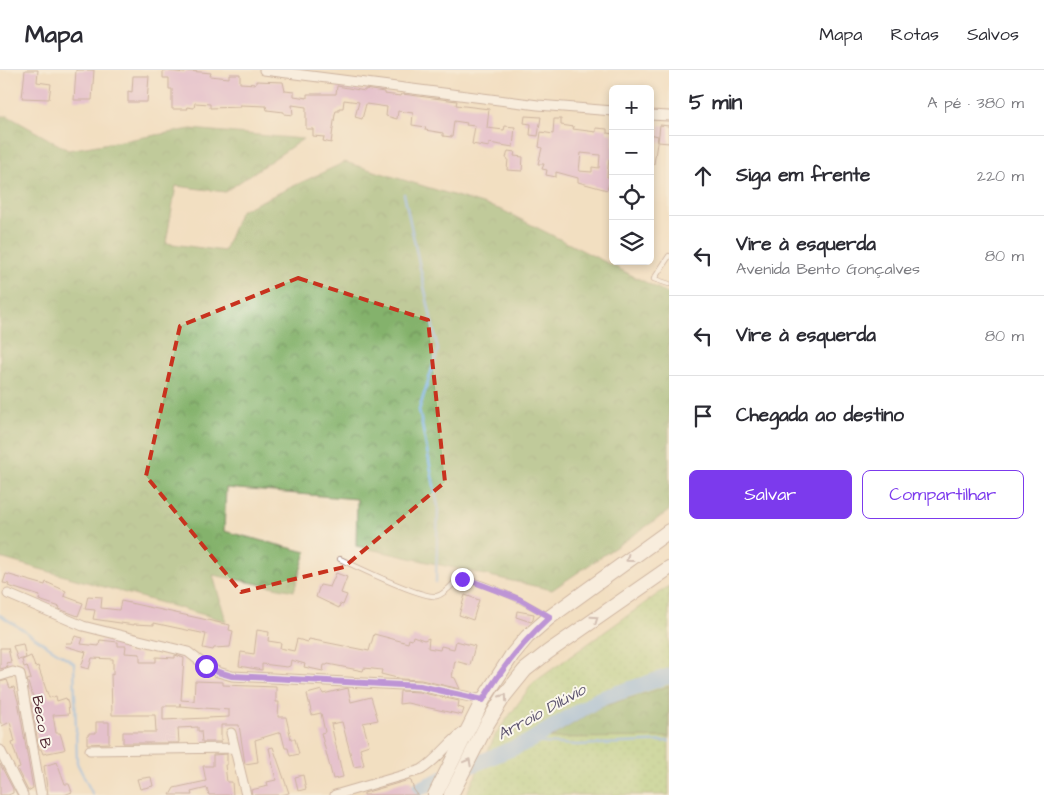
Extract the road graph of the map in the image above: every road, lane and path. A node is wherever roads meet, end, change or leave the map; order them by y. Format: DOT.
graph roads {
  1 [pos="264,70"];
  2 [pos="609,111"];
  3 [pos="654,115"];
  4 [pos="669,116"];
  5 [pos="669,256"];
  6 [pos="669,284"];
  7 [pos="669,531"];
  8 [pos="340,559"];
  9 [pos="669,568"];
  10 [pos="8,594"];
  11 [pos="550,617"];
  12 [pos="0,676"];
  13 [pos="483,700"];
  14 [pos="469,729"];
  15 [pos="231,733"];
  16 [pos="234,748"];
  17 [pos="0,750"];
  18 [pos="90,750"];
  19 [pos="454,790"];
  20 [pos="23,795"];
  21 [pos="41,795"];
  22 [pos="246,795"];
  23 [pos="335,795"];
  24 [pos="435,795"];
  1 -- 2 [label="street"];
  3 -- 4 [label="street"];
  5 -- 6 [label="lane"];
  7 -- 11 [label="main road, one-way"];
  8 -- 11 [label="lane"];
  19 -- 9 [label="main road, one-way"];
  10 -- 13 [label="street"];
  11 -- 13 [label="main road"];
  12 -- 21 [label="street, Beco B"];
  13 -- 14 [label="main road"];
  14 -- 23 [label="street"];
  14 -- 24 [label="main road"];
  15 -- 16 [label="street"];
  16 -- 18 [label="street"];
  16 -- 22 [label="street"];
  17 -- 20 [label="street"];
}
